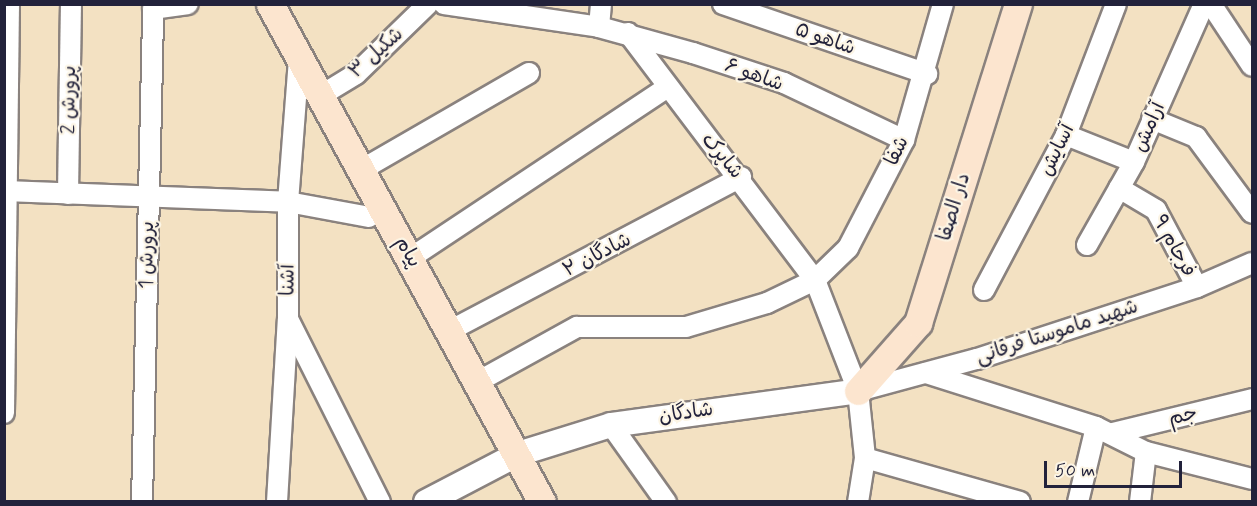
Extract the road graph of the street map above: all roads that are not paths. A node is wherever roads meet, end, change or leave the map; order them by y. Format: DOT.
graph roads {
  1 [pos="9,4"];
  2 [pos="188,4"];
  3 [pos="270,4"];
  4 [pos="428,4"];
  5 [pos="444,4"];
  6 [pos="601,4"];
  7 [pos="943,4"];
  8 [pos="1018,4"];
  9 [pos="1116,4"];
  10 [pos="1204,4"];
  11 [pos="1210,4"];
  12 [pos="728,5"];
  13 [pos="71,6"];
  14 [pos="511,9"];
  15 [pos="599,27"];
  16 [pos="627,33"];
  17 [pos="299,58"];
  18 [pos="1252,66"];
  19 [pos="529,73"];
  20 [pos="927,74"];
  21 [pos="665,89"];
  22 [pos="325,105"];
  23 [pos="295,110"];
  24 [pos="1152,119"];
  25 [pos="1066,135"];
  26 [pos="904,141"];
  27 [pos="1134,162"];
  28 [pos="361,170"];
  29 [pos="741,177"];
  30 [pos="1119,188"];
  31 [pos="5,191"];
  32 [pos="68,194"];
  33 [pos="148,196"];
  34 [pos="288,202"];
  35 [pos="1252,213"];
  36 [pos="369,217"];
  37 [pos="1087,245"];
  38 [pos="412,257"];
  39 [pos="1252,263"];
  40 [pos="815,280"];
  41 [pos="1197,287"];
  42 [pos="984,290"];
  43 [pos="288,319"];
  44 [pos="451,330"];
  45 [pos="926,373"];
  46 [pos="478,381"];
  47 [pos="858,391"];
  48 [pos="1252,399"];
  49 [pos="4,413"];
  50 [pos="610,425"];
  51 [pos="1105,430"];
  52 [pos="1146,452"];
  53 [pos="518,454"];
  54 [pos="865,458"];
  55 [pos="1252,479"];
  56 [pos="142,501"];
  57 [pos="277,501"];
  58 [pos="380,501"];
  59 [pos="426,501"];
  60 [pos="542,501"];
  61 [pos="666,501"];
  62 [pos="858,501"];
  63 [pos="1020,501"];
  64 [pos="1078,501"];
  65 [pos="1140,501"];
  1 -- 31 [label="street"];
  2 -- 33 [label="street, پرورش 1"];
  3 -- 17 [label="main road, پیام"];
  4 -- 22 [label="street, شکیل ۳"];
  5 -- 14 [label="street, شاهو ۶"];
  6 -- 15 [label="street"];
  7 -- 20 [label="street, شفا"];
  8 -- 47 [label="main road, دار الصفا"];
  9 -- 25 [label="street, آسایش"];
  10 -- 24 [label="street, آرامش"];
  11 -- 18 [label="street"];
  12 -- 20 [label="street, شاهو ۵"];
  13 -- 32 [label="street, پرورش 2"];
  14 -- 15 [label="street, شاهو ۶"];
  15 -- 16 [label="street, شاهو ۶"];
  16 -- 21 [label="street, شاپرک"];
  16 -- 26 [label="street, شاهو ۶"];
  17 -- 22 [label="main road, پیام"];
  17 -- 23 [label="street, آشنا"];
  19 -- 28 [label="street"];
  20 -- 26 [label="street, شفا"];
  21 -- 29 [label="street, شاپرک"];
  21 -- 38 [label="street"];
  22 -- 23 [label="street"];
  22 -- 28 [label="main road, پیام"];
  23 -- 34 [label="street, آشنا"];
  24 -- 27 [label="street, آرامش"];
  24 -- 35 [label="street"];
  25 -- 27 [label="street"];
  25 -- 42 [label="street, آسایش"];
  26 -- 40 [label="street, شفا"];
  27 -- 30 [label="street, آرامش"];
  28 -- 38 [label="main road, پیام"];
  29 -- 40 [label="street, شاپرک"];
  29 -- 44 [label="street, شادگان ۲"];
  30 -- 37 [label="street, آرامش"];
  30 -- 41 [label="street, فرجام ۹"];
  31 -- 32 [label="street"];
  31 -- 49 [label="street"];
  32 -- 33 [label="street"];
  33 -- 34 [label="street"];
  33 -- 56 [label="street, پرورش 1"];
  34 -- 36 [label="street"];
  34 -- 43 [label="street, آشنا"];
  38 -- 44 [label="main road, پیام"];
  39 -- 41 [label="street, شهید ماموستا فرقانی"];
  40 -- 46 [label="street, شفا"];
  40 -- 47 [label="street, شاپرک"];
  41 -- 45 [label="street, شهید ماموستا فرقانی"];
  43 -- 57 [label="street, آشنا"];
  43 -- 58 [label="street"];
  44 -- 46 [label="main road, پیام"];
  45 -- 47 [label="street, شهید ماموستا فرقانی"];
  45 -- 51 [label="street"];
  46 -- 53 [label="main road, پیام"];
  47 -- 50 [label="street, شادگان"];
  47 -- 54 [label="street, شاپرک"];
  48 -- 51 [label="street, جم"];
  50 -- 53 [label="street, شادگان"];
  50 -- 61 [label="street"];
  51 -- 52 [label="street"];
  51 -- 64 [label="street"];
  52 -- 55 [label="street"];
  52 -- 65 [label="street"];
  53 -- 59 [label="street, شادگان"];
  53 -- 60 [label="main road, پیام"];
  54 -- 62 [label="street, شاپرک"];
  54 -- 63 [label="street"];
}
